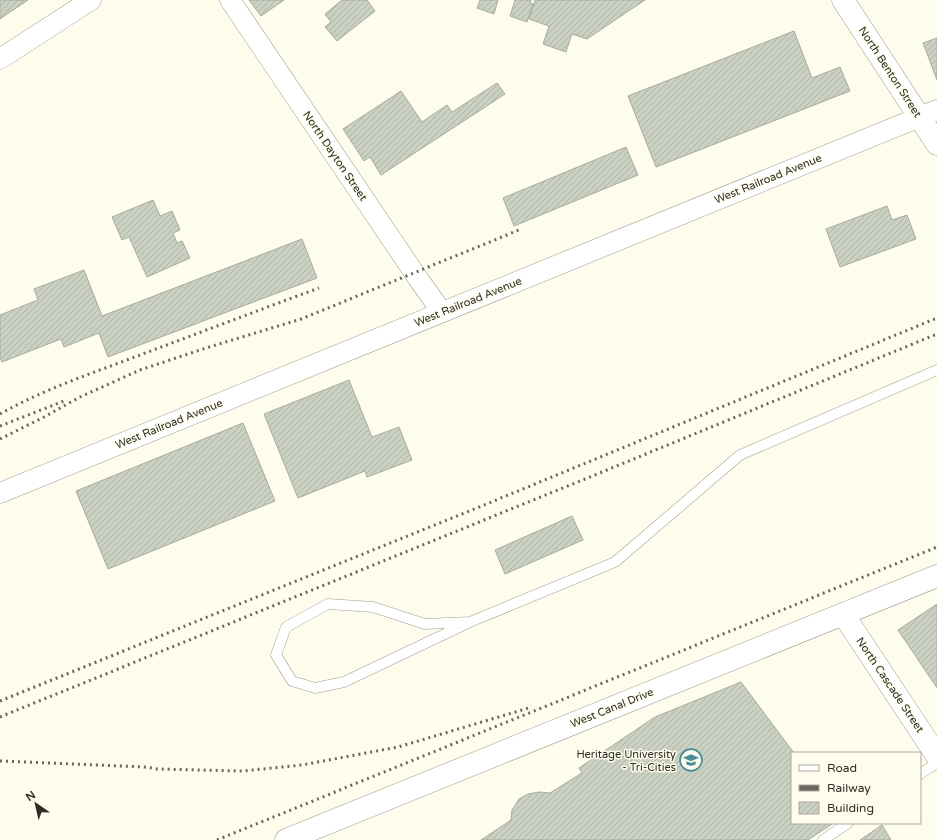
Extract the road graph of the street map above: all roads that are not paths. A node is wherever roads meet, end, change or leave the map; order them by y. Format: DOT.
graph roads {
  1 [pos="91,0"];
  2 [pos="230,0"];
  3 [pos="843,1"];
  4 [pos="0,59"];
  5 [pos="928,114"];
  6 [pos="937,144"];
  7 [pos="442,312"];
  8 [pos="937,370"];
  9 [pos="0,493"];
  10 [pos="937,576"];
  11 [pos="843,614"];
  12 [pos="470,622"];
  13 [pos="937,756"];
  14 [pos="937,763"];
  15 [pos="921,773"];
  16 [pos="847,824"];
  17 [pos="286,840"];
  18 [pos="823,840"];
  1 -- 4 [label="street"];
  2 -- 7 [label="street, North Dayton Street"];
  3 -- 5 [label="street, North Benton Street"];
  5 -- 6 [label="street, North Benton Street"];
  5 -- 7 [label="street, West Railroad Avenue"];
  7 -- 9 [label="street, West Railroad Avenue"];
  8 -- 12 [label="lane"];
  10 -- 11 [label="street, West Canal Drive"];
  11 -- 13 [label="street, North Cascade Street"];
  11 -- 17 [label="street, West Canal Drive"];
  12 -- 12 [label="lane"];
  14 -- 15 [label="lane"];
  16 -- 18 [label="lane"];
}
